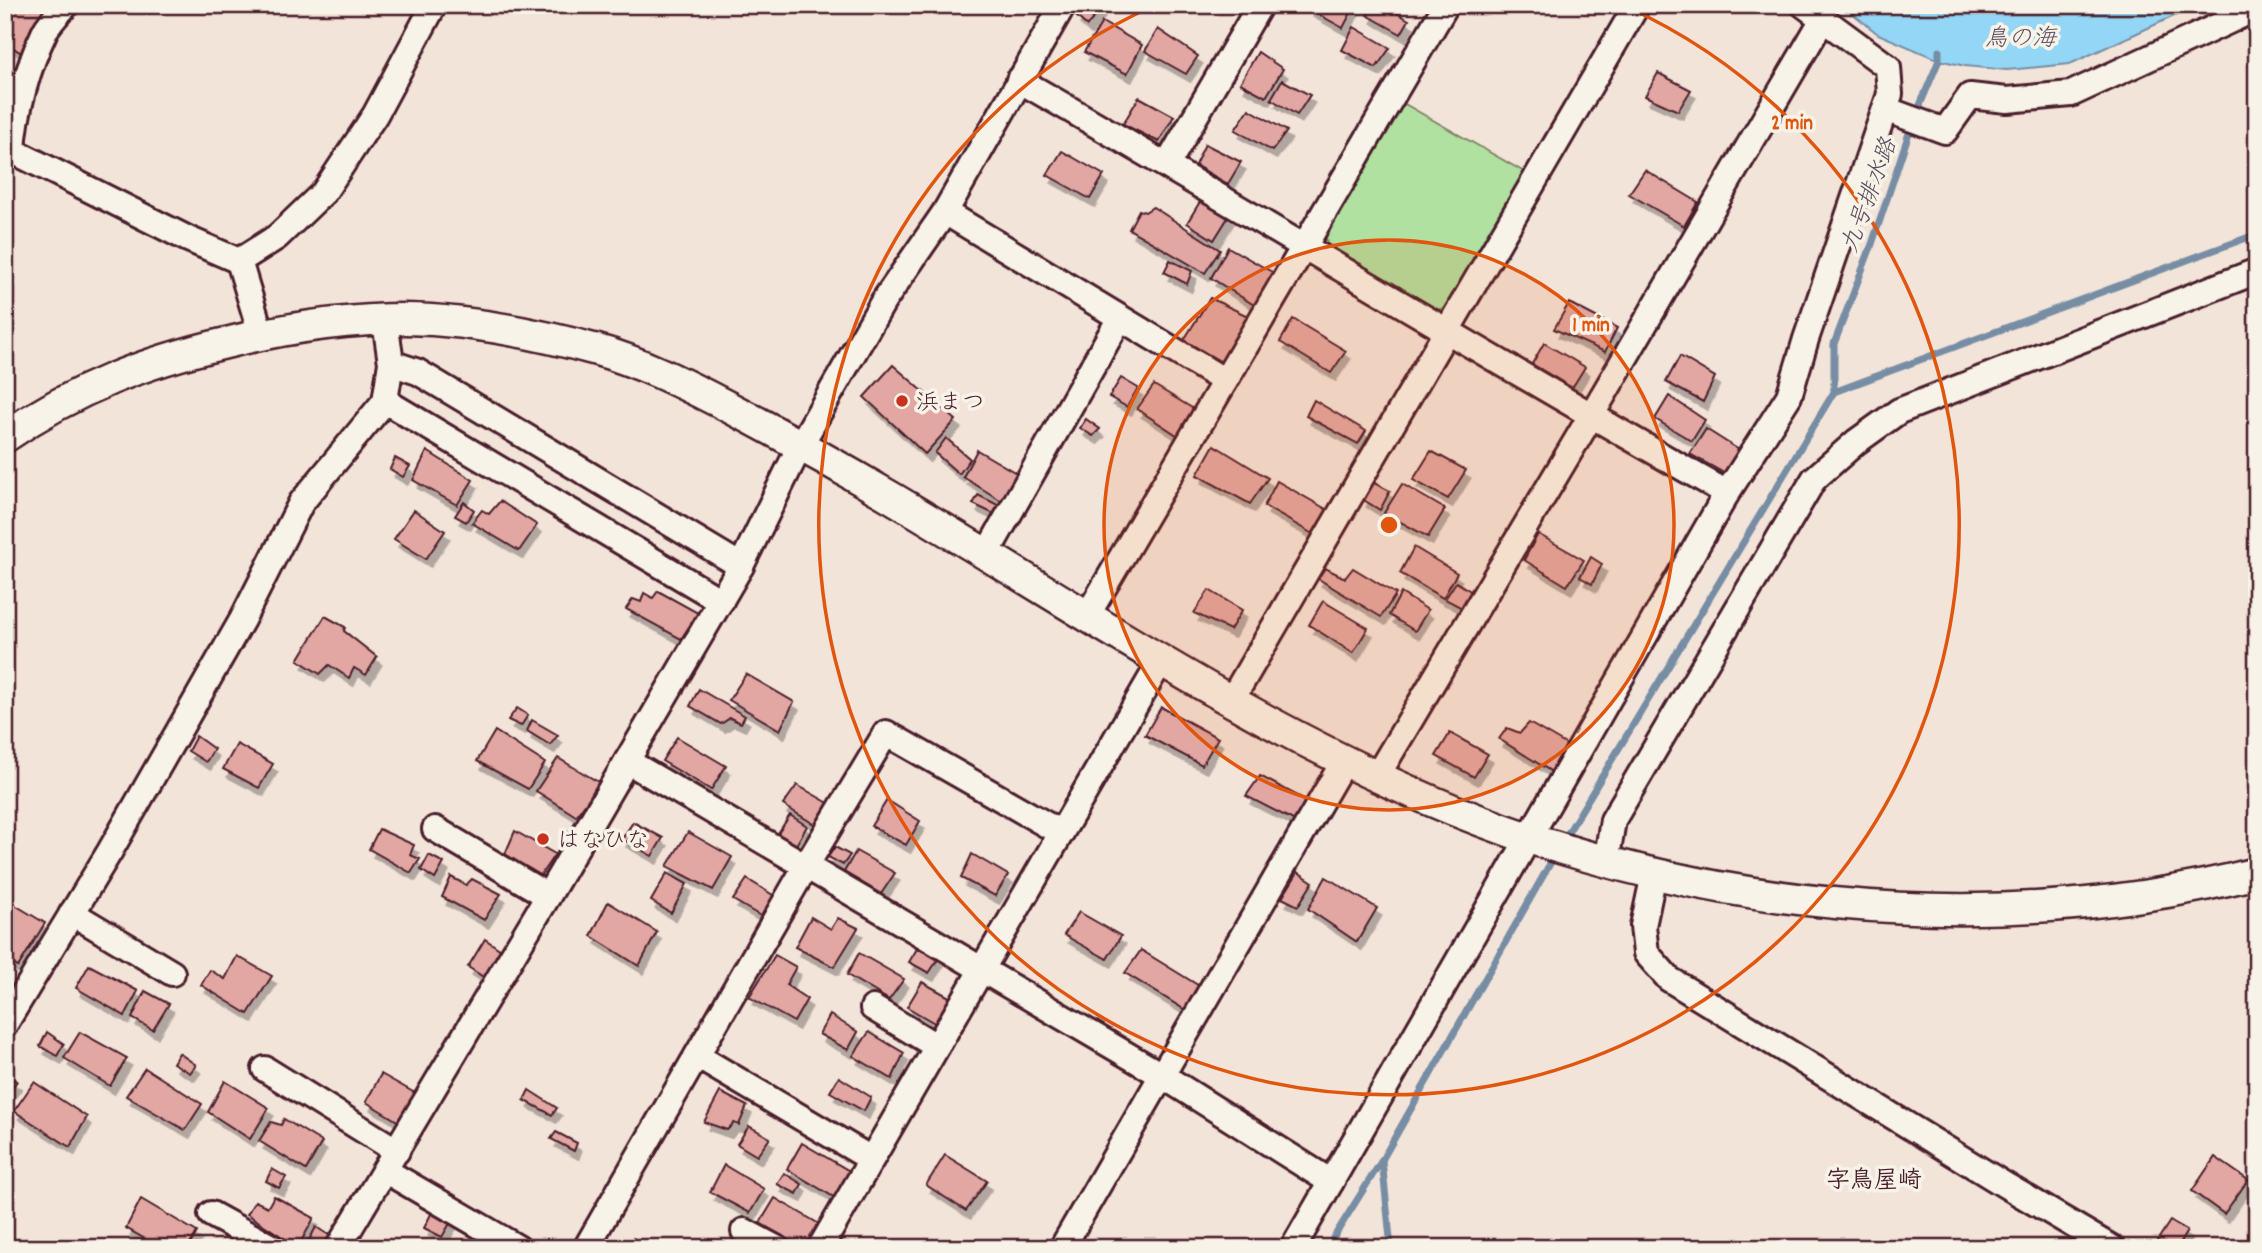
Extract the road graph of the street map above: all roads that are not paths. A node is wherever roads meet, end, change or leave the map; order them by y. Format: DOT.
graph roads {
  1 [pos="66,5"];
  2 [pos="434,5"];
  3 [pos="1063,5"];
  4 [pos="1260,5"];
  5 [pos="1446,5"];
  6 [pos="1637,5"];
  7 [pos="2257,8"];
  8 [pos="1814,12"];
  9 [pos="1019,80"];
  10 [pos="1890,112"];
  11 [pos="9,149"];
  12 [pos="1167,165"];
  13 [pos="944,212"];
  14 [pos="1304,246"];
  15 [pos="239,261"];
  16 [pos="2257,271"];
  17 [pos="1120,318"];
  18 [pos="385,321"];
  19 [pos="1448,331"];
  20 [pos="261,334"];
  21 [pos="390,363"];
  22 [pos="1225,381"];
  23 [pos="385,401"];
  24 [pos="1591,416"];
  25 [pos="5,437"];
  26 [pos="801,444"];
  27 [pos="1727,493"];
  28 [pos="987,553"];
  29 [pos="741,566"];
  30 [pos="721,601"];
  31 [pos="1087,616"];
  32 [pos="1161,661"];
  33 [pos="1232,699"];
  34 [pos="627,761"];
  35 [pos="1344,761"];
  36 [pos="1377,776"];
  37 [pos="435,828"];
  38 [pos="1061,833"];
  39 [pos="1537,841"];
  40 [pos="1595,860"];
  41 [pos="806,866"];
  42 [pos="2257,873"];
  43 [pos="1654,874"];
  44 [pos="548,896"];
  45 [pos="72,914"];
  46 [pos="981,969"];
  47 [pos="172,973"];
  48 [pos="873,1008"];
  49 [pos="5,1024"];
  50 [pos="936,1046"];
  51 [pos="696,1056"];
  52 [pos="265,1069"];
  53 [pos="1163,1076"];
  54 [pos="871,1159"];
  55 [pos="391,1161"];
  56 [pos="1331,1182"];
  57 [pos="211,1214"];
  58 [pos="744,1231"];
  59 [pos="273,1248"];
  60 [pos="338,1248"];
  61 [pos="518,1248"];
  62 [pos="586,1248"];
  63 [pos="776,1248"];
  64 [pos="820,1248"];
  65 [pos="1062,1248"];
  66 [pos="1293,1248"];
  67 [pos="2112,1248"];
  1 -- 11 [label="street"];
  2 -- 15 [label="street"];
  3 -- 9 [label="street"];
  4 -- 12 [label="street"];
  5 -- 14 [label="street"];
  6 -- 19 [label="street"];
  7 -- 10 [label="street"];
  8 -- 10 [label="street"];
  8 -- 24 [label="street"];
  9 -- 12 [label="street"];
  9 -- 13 [label="street"];
  10 -- 27 [label="street"];
  11 -- 15 [label="street"];
  12 -- 14 [label="street"];
  13 -- 17 [label="street"];
  13 -- 26 [label="street"];
  14 -- 19 [label="street"];
  14 -- 22 [label="street"];
  15 -- 20 [label="street"];
  16 -- 40 [label="street"];
  17 -- 22 [label="street"];
  17 -- 28 [label="street"];
  18 -- 20 [label="street"];
  18 -- 21 [label="street"];
  18 -- 26 [label="street"];
  19 -- 24 [label="street"];
  19 -- 33 [label="street"];
  20 -- 25 [label="street"];
  21 -- 23 [label="street"];
  21 -- 29 [label="street"];
  22 -- 31 [label="street"];
  23 -- 30 [label="street"];
  23 -- 45 [label="street"];
  24 -- 27 [label="street"];
  24 -- 36 [label="street"];
  26 -- 28 [label="street"];
  26 -- 29 [label="street"];
  27 -- 39 [label="street"];
  28 -- 31 [label="street"];
  29 -- 30 [label="street"];
  30 -- 34 [label="street"];
  31 -- 32 [label="street"];
  32 -- 33 [label="street"];
  32 -- 38 [label="street"];
  33 -- 35 [label="street"];
  34 -- 41 [label="street"];
  34 -- 44 [label="street"];
  35 -- 36 [label="street"];
  35 -- 53 [label="street"];
  36 -- 39 [label="street"];
  37 -- 44 [label="street"];
  38 -- 41 [label="street"];
  38 -- 46 [label="street"];
  39 -- 40 [label="street"];
  39 -- 56 [label="street"];
  40 -- 43 [label="street"];
  41 -- 46 [label="street"];
  41 -- 51 [label="street"];
  42 -- 43 [label="street"];
  43 -- 67 [label="street"];
  44 -- 55 [label="street"];
  45 -- 47 [label="street"];
  45 -- 49 [label="street"];
  46 -- 50 [label="street"];
  46 -- 53 [label="street"];
  48 -- 50 [label="street"];
  50 -- 54 [label="street"];
  51 -- 54 [label="street"];
  51 -- 62 [label="street"];
  52 -- 55 [label="street"];
  53 -- 56 [label="street"];
  53 -- 65 [label="street"];
  54 -- 64 [label="street"];
  55 -- 60 [label="street"];
  55 -- 61 [label="street"];
  56 -- 66 [label="street"];
  57 -- 59 [label="street"];
  58 -- 63 [label="street"];
}
